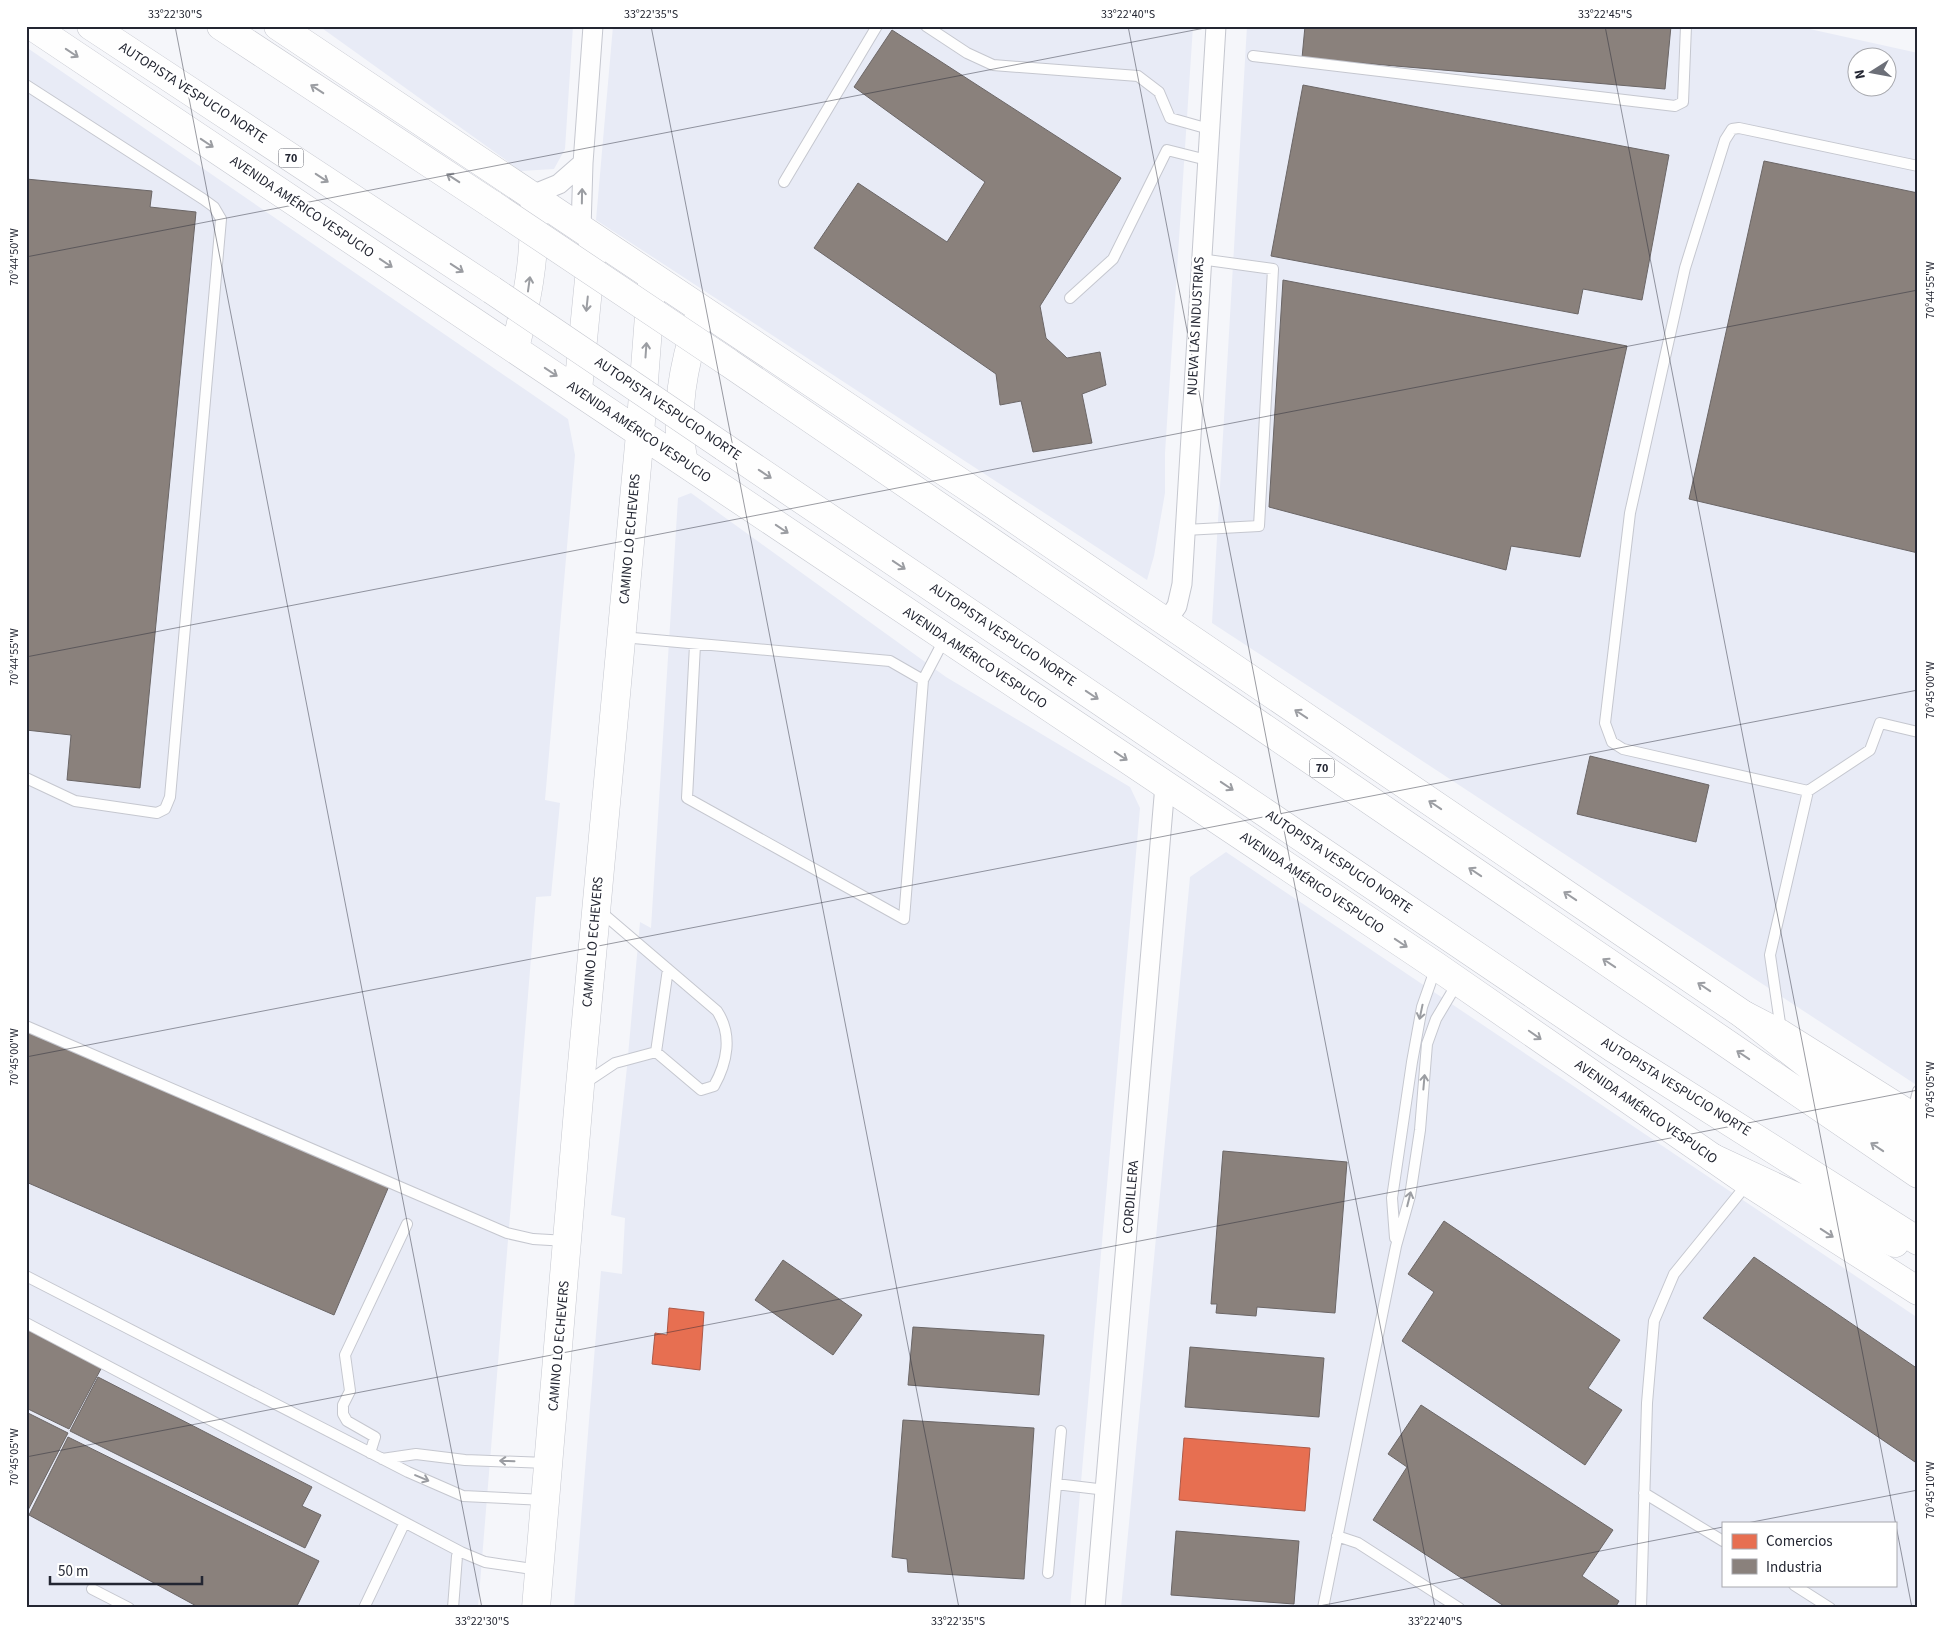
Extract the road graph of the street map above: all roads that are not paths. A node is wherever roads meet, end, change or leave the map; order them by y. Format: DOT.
graph roads {
  1 [pos="32,26"];
  2 [pos="91,26"];
  3 [pos="221,26"];
  4 [pos="278,26"];
  5 [pos="593,26"];
  6 [pos="877,26"];
  7 [pos="926,26"];
  8 [pos="1216,26"];
  9 [pos="1686,26"];
  10 [pos="1253,56"];
  11 [pos="26,85"];
  12 [pos="1209,129"];
  13 [pos="1207,160"];
  14 [pos="583,163"];
  15 [pos="1918,166"];
  16 [pos="784,182"];
  17 [pos="532,195"];
  18 [pos="587,234"];
  19 [pos="1200,260"];
  20 [pos="652,277"];
  21 [pos="1070,298"];
  22 [pos="701,310"];
  23 [pos="515,348"];
  24 [pos="578,390"];
  25 [pos="640,434"];
  26 [pos="684,462"];
  27 [pos="634,494"];
  28 [pos="1185,530"];
  29 [pos="1166,622"];
  30 [pos="621,637"];
  31 [pos="945,638"];
  32 [pos="695,644"];
  33 [pos="923,680"];
  34 [pos="1918,732"];
  35 [pos="26,778"];
  36 [pos="1165,785"];
  37 [pos="1808,791"];
  38 [pos="596,907"];
  39 [pos="1436,966"];
  40 [pos="668,969"];
  41 [pos="1458,982"];
  42 [pos="1744,1015"];
  43 [pos="26,1026"];
  44 [pos="1782,1034"];
  45 [pos="656,1052"];
  46 [pos="580,1086"];
  47 [pos="1916,1109"];
  48 [pos="1918,1151"];
  49 [pos="1713,1158"];
  50 [pos="1918,1174"];
  51 [pos="1748,1183"];
  52 [pos="407,1224"];
  53 [pos="567,1241"];
  54 [pos="1918,1241"];
  55 [pos="1396,1246"];
  56 [pos="1918,1252"];
  57 [pos="26,1276"];
  58 [pos="1918,1291"];
  59 [pos="26,1323"];
  60 [pos="1061,1431"];
  61 [pos="370,1453"];
  62 [pos="382,1459"];
  63 [pos="549,1463"];
  64 [pos="1056,1484"];
  65 [pos="1106,1490"];
  66 [pos="1644,1493"];
  67 [pos="546,1500"];
  68 [pos="404,1524"];
  69 [pos="1337,1536"];
  70 [pos="1722,1540"];
  71 [pos="461,1552"];
  72 [pos="540,1570"];
  73 [pos="1048,1574"];
  74 [pos="1796,1586"];
  75 [pos="92,1589"];
  76 [pos="129,1608"];
  77 [pos="364,1608"];
  78 [pos="452,1608"];
  79 [pos="536,1608"];
  80 [pos="1095,1608"];
  81 [pos="1323,1608"];
  82 [pos="1459,1608"];
  83 [pos="1641,1608"];
  84 [pos="1830,1608"];
  1 -- 23 [label="main road, AVENIDA AMÉRICO VESPUCIO, one-way"];
  2 -- 54 [label="main road, AUTOPISTA VESPUCIO NORTE / 70, one-way, bridge"];
  50 -- 3 [label="main road, 70, one-way, bridge"];
  4 -- 17 [label="main road"];
  5 -- 14 [label="street"];
  6 -- 16 [label="lane"];
  7 -- 12 [label="lane"];
  8 -- 12 [label="street, NUEVA LAS INDUSTRIAS"];
  9 -- 10 [label="lane"];
  11 -- 35 [label="lane"];
  12 -- 13 [label="street, NUEVA LAS INDUSTRIAS"];
  13 -- 19 [label="street, NUEVA LAS INDUSTRIAS"];
  13 -- 21 [label="lane"];
  14 -- 17 [label="street"];
  18 -- 14 [label="street, one-way"];
  15 -- 37 [label="lane"];
  17 -- 18 [label="main road"];
  23 -- 17 [label="main road, one-way"];
  18 -- 20 [label="main road"];
  18 -- 24 [label="main road, one-way"];
  19 -- 28 [label="street, NUEVA LAS INDUSTRIAS"];
  19 -- 28 [label="lane"];
  20 -- 22 [label="main road"];
  25 -- 20 [label="main road, CAMINO LO ECHEVERS, one-way"];
  22 -- 26 [label="main road"];
  22 -- 29 [label="main road"];
  23 -- 24 [label="main road, AVENIDA AMÉRICO VESPUCIO, one-way"];
  24 -- 25 [label="main road, AVENIDA AMÉRICO VESPUCIO"];
  25 -- 26 [label="main road, AVENIDA AMÉRICO VESPUCIO"];
  25 -- 27 [label="main road, CAMINO LO ECHEVERS"];
  26 -- 27 [label="main road"];
  26 -- 31 [label="main road, AVENIDA AMÉRICO VESPUCIO, one-way"];
  27 -- 30 [label="main road, CAMINO LO ECHEVERS"];
  28 -- 29 [label="street, NUEVA LAS INDUSTRIAS"];
  42 -- 29 [label="main road, one-way"];
  30 -- 32 [label="lane"];
  30 -- 38 [label="main road, CAMINO LO ECHEVERS"];
  31 -- 33 [label="lane"];
  31 -- 36 [label="main road, AVENIDA AMÉRICO VESPUCIO, one-way"];
  32 -- 33 [label="lane"];
  32 -- 33 [label="lane"];
  34 -- 37 [label="lane"];
  36 -- 39 [label="main road, AVENIDA AMÉRICO VESPUCIO, one-way"];
  36 -- 65 [label="street, CORDILLERA"];
  37 -- 44 [label="lane"];
  38 -- 40 [label="lane"];
  38 -- 46 [label="main road, CAMINO LO ECHEVERS"];
  39 -- 41 [label="main road, AVENIDA AMÉRICO VESPUCIO"];
  39 -- 55 [label="lane, one-way"];
  40 -- 45 [label="lane"];
  40 -- 45 [label="lane"];
  41 -- 49 [label="main road, AVENIDA AMÉRICO VESPUCIO, one-way"];
  55 -- 41 [label="lane, one-way"];
  42 -- 44 [label="main road"];
  42 -- 48 [label="main road"];
  43 -- 53 [label="lane"];
  44 -- 47 [label="main road"];
  45 -- 46 [label="lane"];
  46 -- 53 [label="main road, CAMINO LO ECHEVERS"];
  49 -- 51 [label="main road, AVENIDA AMÉRICO VESPUCIO"];
  49 -- 56 [label="main road"];
  51 -- 58 [label="main road, AVENIDA AMÉRICO VESPUCIO, one-way"];
  51 -- 66 [label="lane"];
  52 -- 61 [label="lane"];
  53 -- 63 [label="main road, CAMINO LO ECHEVERS"];
  55 -- 69 [label="lane"];
  57 -- 61 [label="lane"];
  59 -- 68 [label="lane"];
  60 -- 64 [label="lane"];
  61 -- 62 [label="lane"];
  63 -- 62 [label="lane, one-way"];
  62 -- 67 [label="lane, one-way"];
  63 -- 67 [label="main road, CAMINO LO ECHEVERS"];
  64 -- 65 [label="lane"];
  64 -- 73 [label="lane"];
  65 -- 80 [label="street, CORDILLERA"];
  66 -- 70 [label="lane"];
  66 -- 83 [label="lane"];
  67 -- 72 [label="main road, CAMINO LO ECHEVERS"];
  68 -- 71 [label="lane"];
  68 -- 77 [label="lane"];
  69 -- 81 [label="lane"];
  69 -- 82 [label="lane"];
  71 -- 72 [label="lane"];
  71 -- 78 [label="lane"];
  72 -- 79 [label="main road, CAMINO LO ECHEVERS"];
  74 -- 84 [label="lane"];
  75 -- 76 [label="lane"];
}
